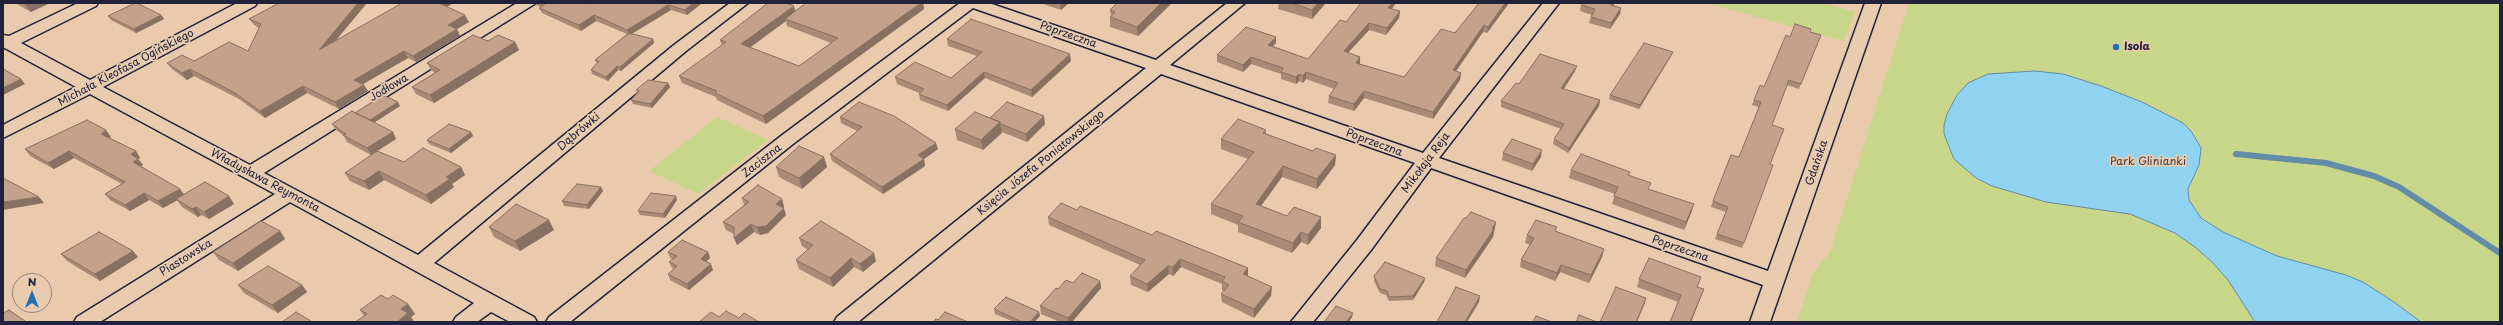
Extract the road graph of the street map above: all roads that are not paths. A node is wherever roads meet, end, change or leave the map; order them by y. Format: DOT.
graph roads {
  1 [pos="90,3"];
  2 [pos="249,3"];
  3 [pos="528,3"];
  4 [pos="740,3"];
  5 [pos="970,3"];
  6 [pos="974,3"];
  7 [pos="1238,3"];
  8 [pos="1551,3"];
  9 [pos="1873,3"];
  10 [pos="6,42"];
  11 [pos="1160,67"];
  12 [pos="90,86"];
  13 [pos="3,132"];
  14 [pos="1426,162"];
  15 [pos="250,173"];
  16 [pos="289,194"];
  17 [pos="420,264"];
  18 [pos="1774,281"];
  19 [pos="489,302"];
  20 [pos="84,322"];
  21 [pos="463,322"];
  22 [pos="527,322"];
  23 [pos="556,322"];
  24 [pos="844,322"];
  25 [pos="1301,322"];
  26 [pos="1760,322"];
  1 -- 10 [label="street"];
  2 -- 12 [label="street, Michała Kleofasa Ogińskiego"];
  3 -- 15 [label="street, Jodłowa"];
  4 -- 17 [label="street, Dąbrówki"];
  5 -- 23 [label="street, Zaciszna"];
  6 -- 11 [label="street, Poprzeczna"];
  7 -- 11 [label="street, Księcia Józefa Poniatowskiego"];
  8 -- 14 [label="street, Mikołaja Reja"];
  9 -- 18 [label="street, Gdańska"];
  10 -- 12 [label="street, Władysława Reymonta"];
  11 -- 14 [label="street, Poprzeczna"];
  11 -- 24 [label="street, Księcia Józefa Poniatowskiego"];
  12 -- 13 [label="street, Michała Kleofasa Ogińskiego"];
  12 -- 15 [label="street, Władysława Reymonta"];
  14 -- 18 [label="street, Poprzeczna"];
  14 -- 25 [label="street, Mikołaja Reja"];
  15 -- 16 [label="street, Władysława Reymonta"];
  16 -- 17 [label="street, Władysława Reymonta"];
  16 -- 20 [label="street, Piastowska"];
  17 -- 19 [label="street, Władysława Reymonta"];
  18 -- 26 [label="street, Gdańska"];
  19 -- 21 [label="street"];
  19 -- 22 [label="street, Władysława Reymonta"];
}
